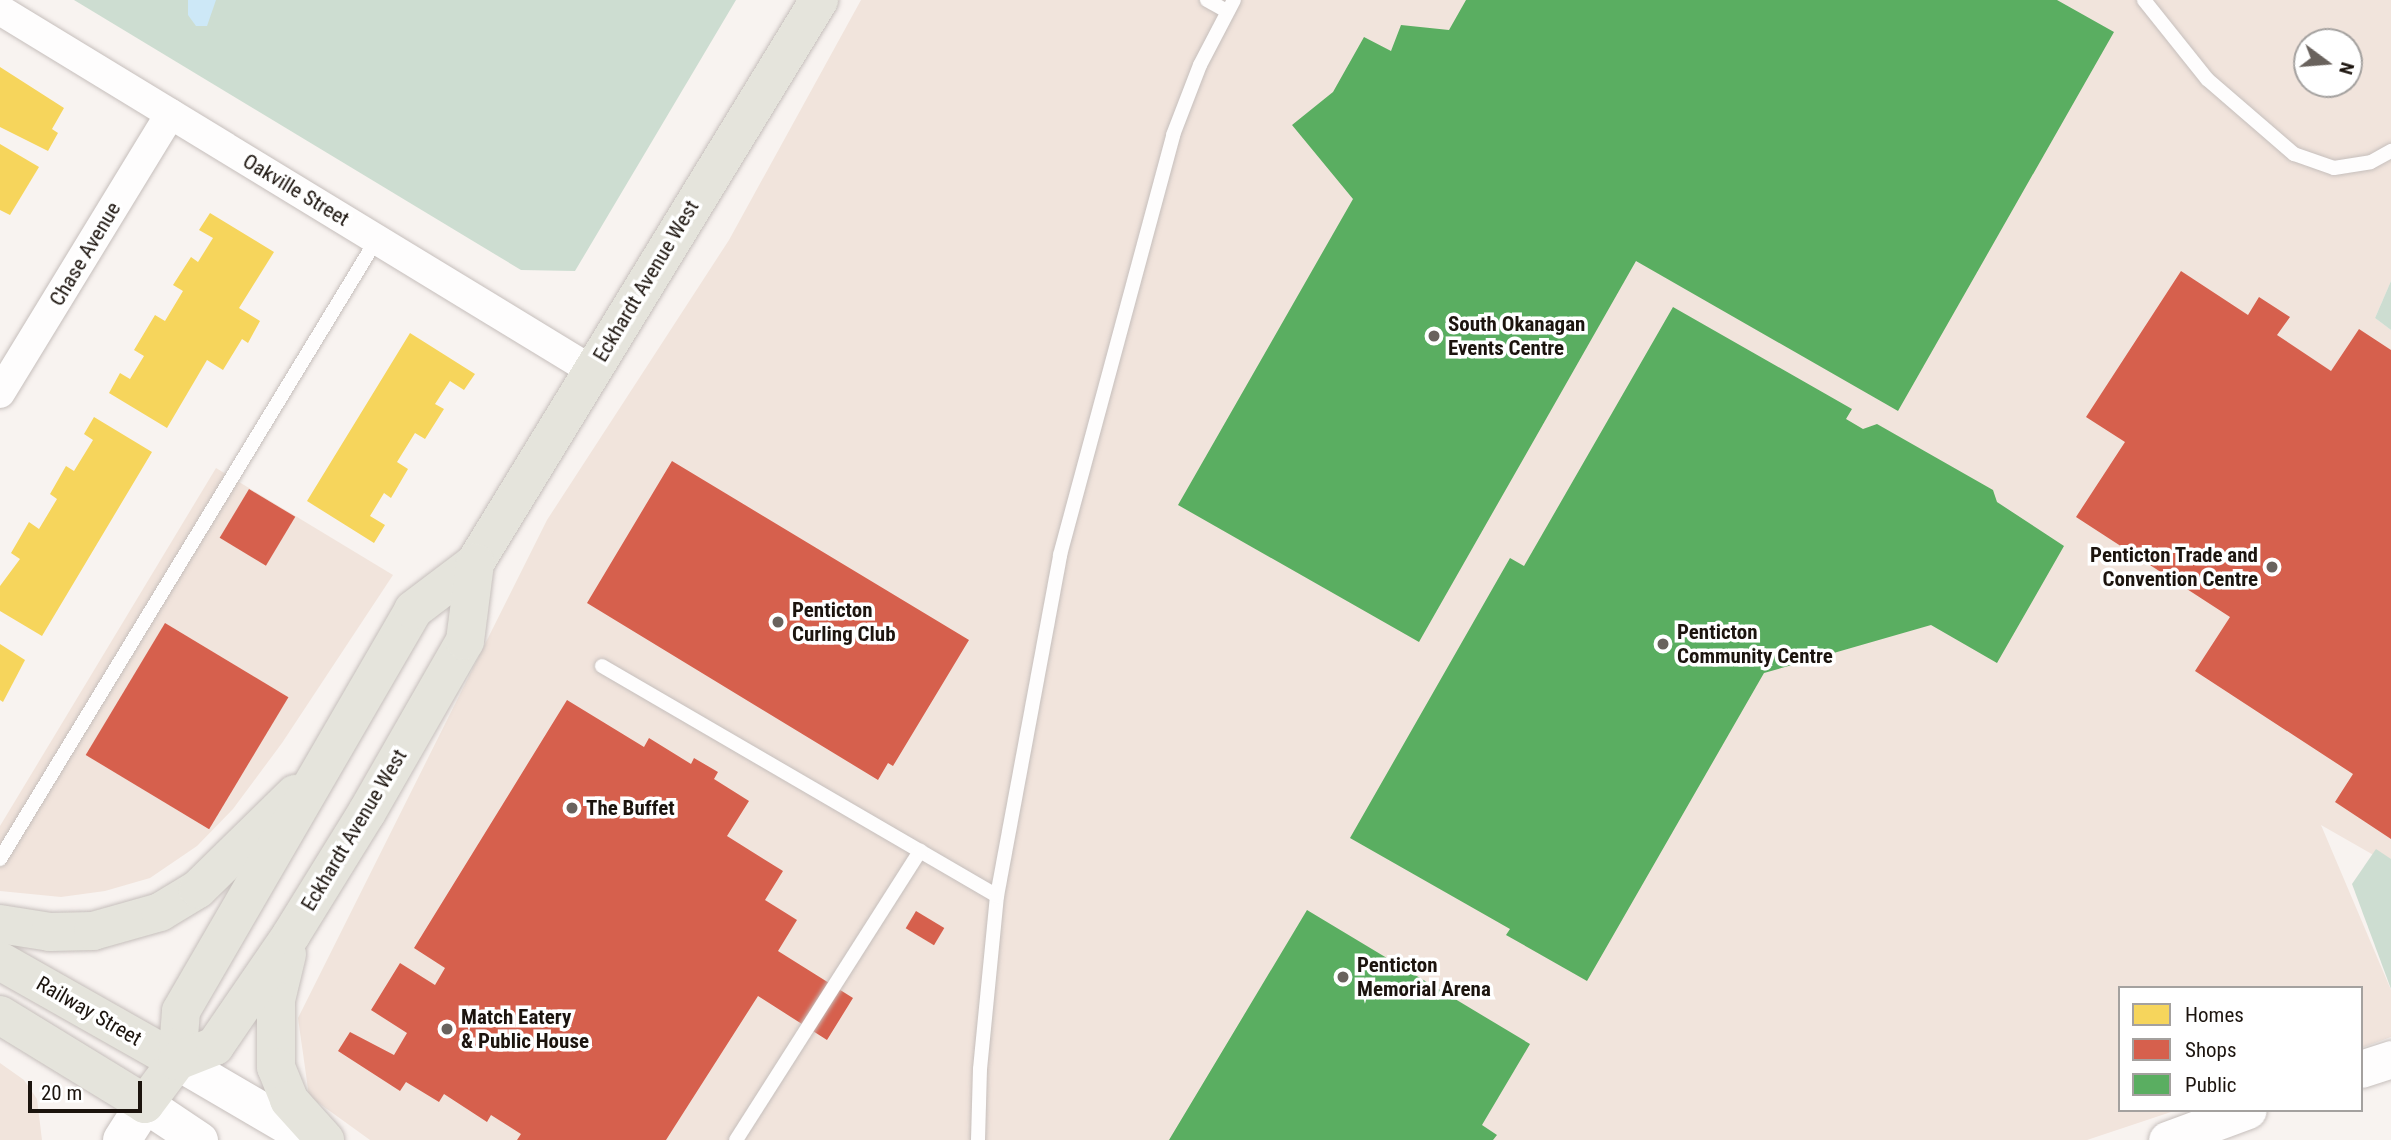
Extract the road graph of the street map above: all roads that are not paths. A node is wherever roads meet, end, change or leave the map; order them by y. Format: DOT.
graph roads {
  1 [pos="819,0"];
  2 [pos="1207,0"];
  3 [pos="2144,0"];
  4 [pos="1231,6"];
  5 [pos="0,10"];
  6 [pos="170,114"];
  7 [pos="2391,151"];
  8 [pos="377,239"];
  9 [pos="591,370"];
  10 [pos="0,393"];
  11 [pos="475,563"];
  12 [pos="602,666"];
  13 [pos="329,760"];
  14 [pos="920,851"];
  15 [pos="0,859"];
  16 [pos="997,896"];
  17 [pos="0,924"];
  18 [pos="291,935"];
  19 [pos="0,961"];
  20 [pos="0,1015"];
  21 [pos="2391,1059"];
  22 [pos="177,1061"];
  23 [pos="2363,1068"];
  24 [pos="145,1104"];
  25 [pos="2243,1112"];
  26 [pos="122,1140"];
  27 [pos="199,1140"];
  28 [pos="312,1140"];
  29 [pos="325,1140"];
  30 [pos="737,1140"];
  31 [pos="978,1140"];
  32 [pos="2167,1140"];
  1 -- 9 [label="highway, Eckhardt Avenue West"];
  2 -- 4 [label="lane"];
  3 -- 7 [label="lane"];
  4 -- 16 [label="lane"];
  5 -- 6 [label="street, Oakville Street"];
  6 -- 8 [label="street, Oakville Street"];
  6 -- 10 [label="street, Chase Avenue"];
  8 -- 9 [label="street, Oakville Street"];
  8 -- 15 [label="lane"];
  9 -- 11 [label="highway, Eckhardt Avenue West"];
  11 -- 13 [label="highway, Eckhardt Avenue West"];
  11 -- 18 [label="highway, Eckhardt Avenue West"];
  12 -- 14 [label="lane"];
  13 -- 17 [label="highway"];
  13 -- 22 [label="highway, Eckhardt Avenue West"];
  14 -- 16 [label="lane"];
  14 -- 30 [label="lane"];
  16 -- 31 [label="lane"];
  18 -- 22 [label="highway, Eckhardt Avenue West"];
  18 -- 29 [label="highway"];
  19 -- 22 [label="highway, Railway Street"];
  20 -- 24 [label="highway"];
  21 -- 23 [label="street"];
  22 -- 24 [label="highway"];
  22 -- 28 [label="street"];
  24 -- 26 [label="main road"];
  24 -- 27 [label="street"];
  25 -- 32 [label="street"];
}
